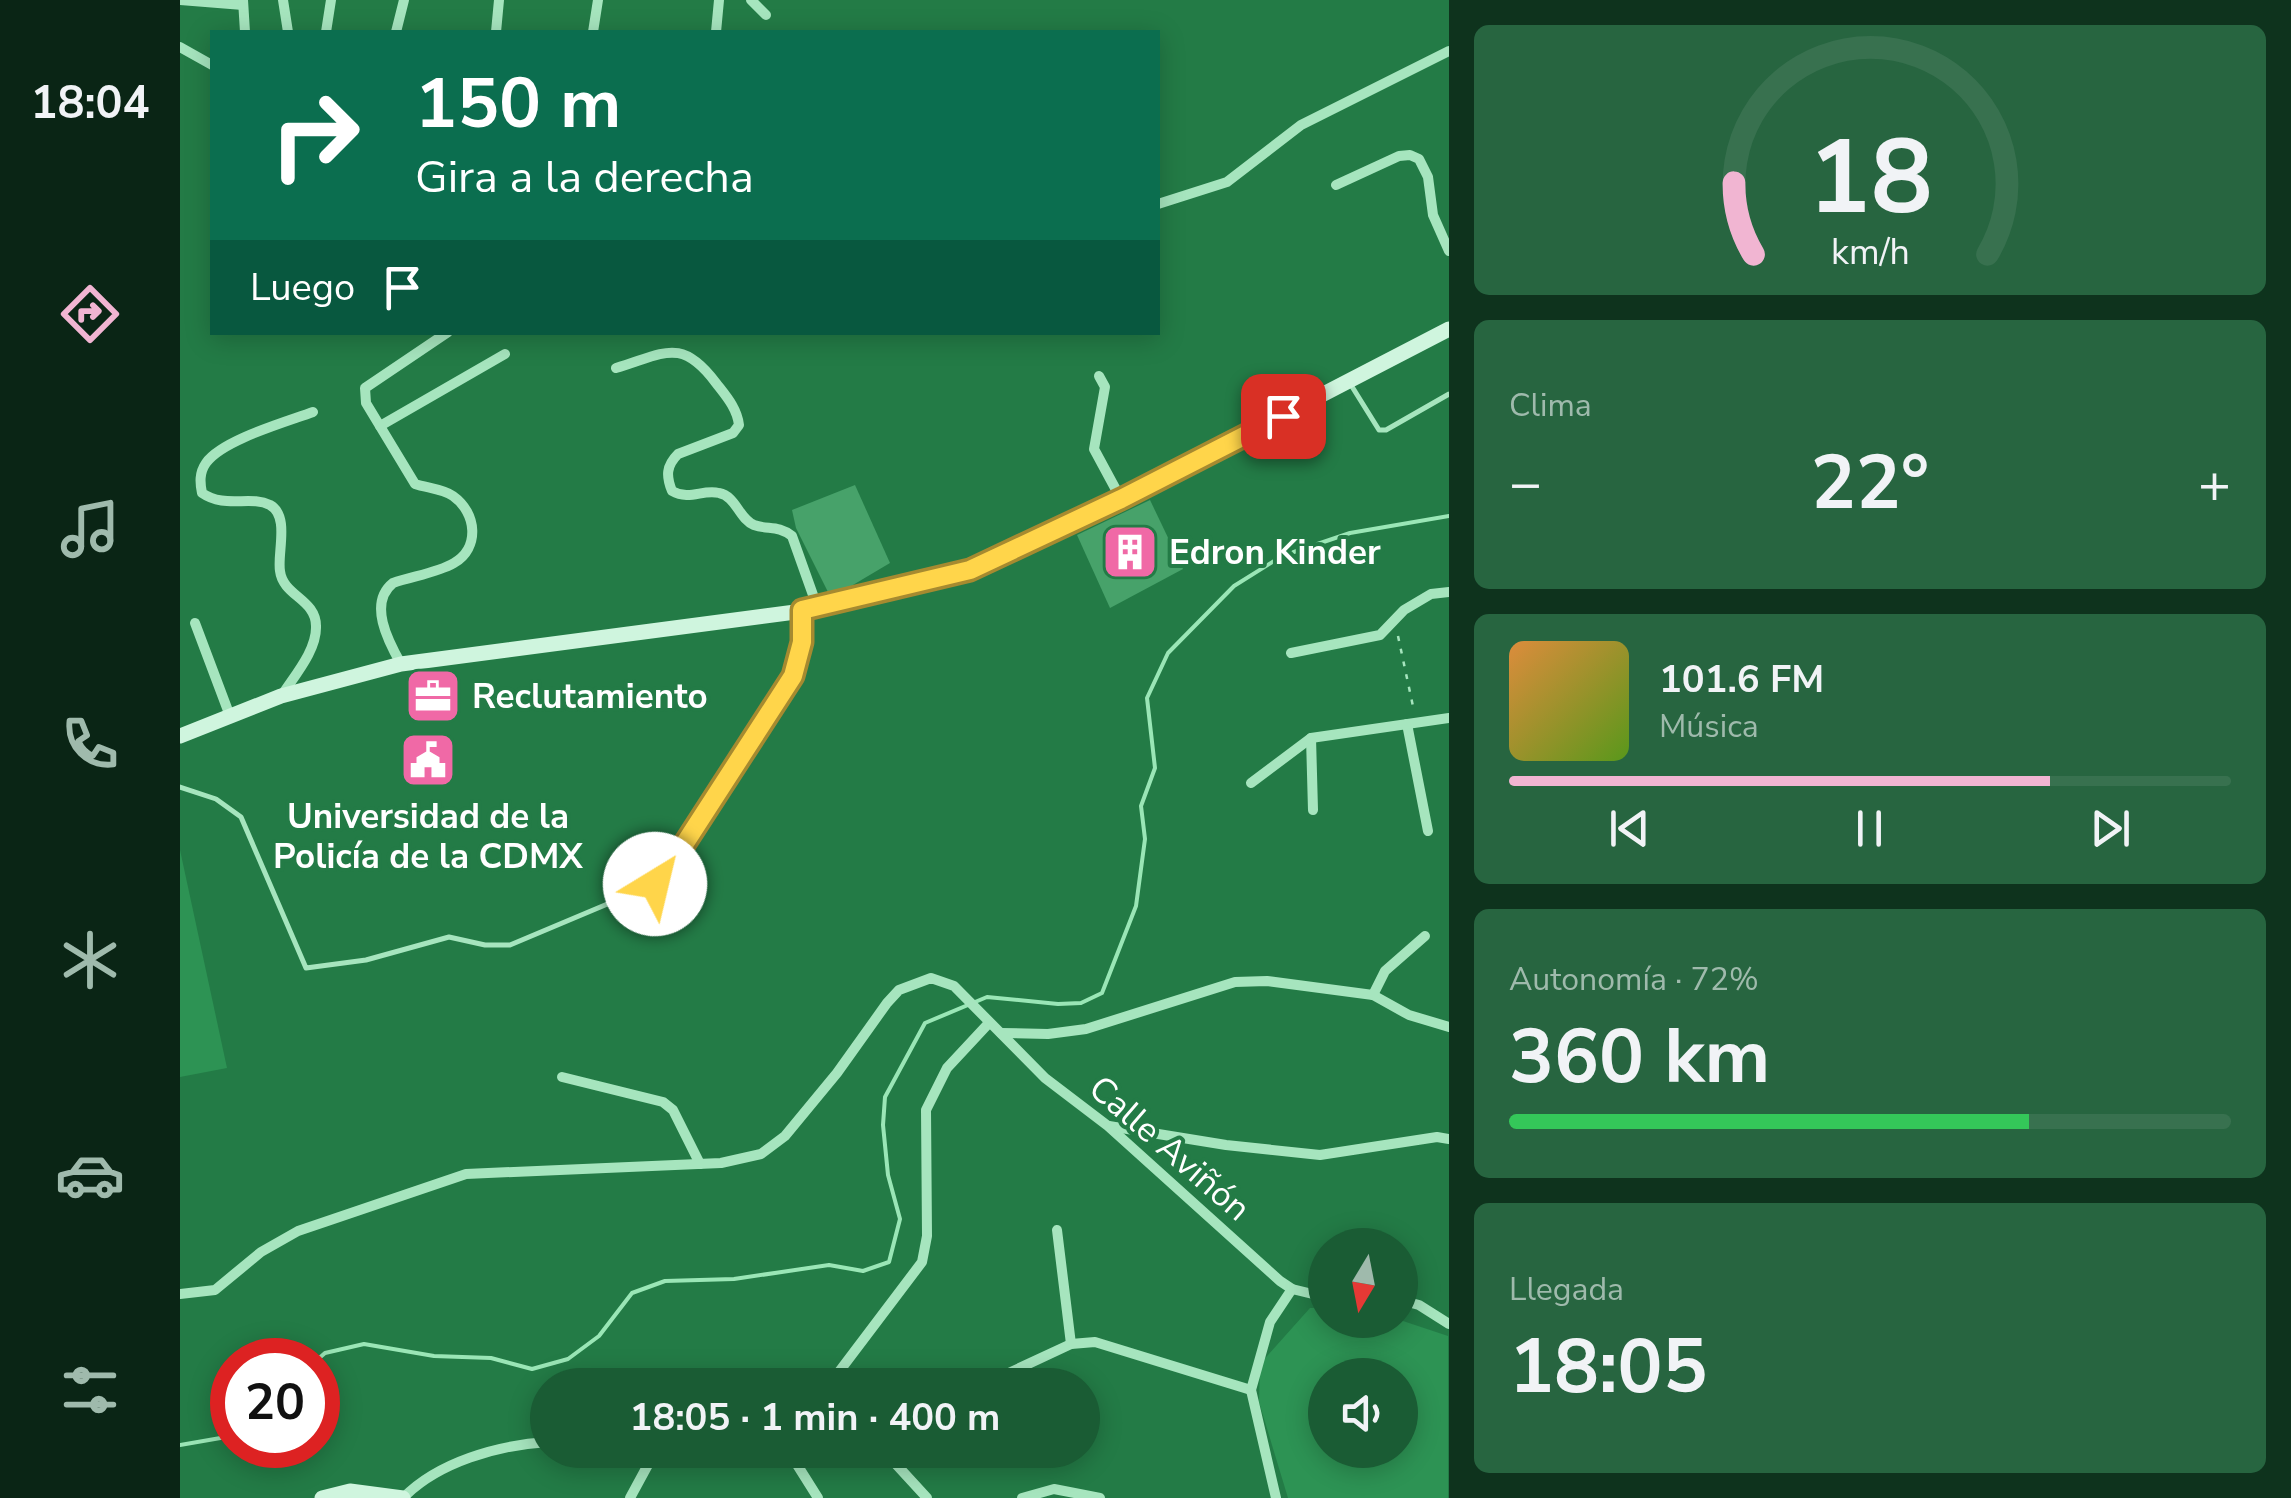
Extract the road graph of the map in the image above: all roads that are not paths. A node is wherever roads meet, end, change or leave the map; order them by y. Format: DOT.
graph roads {
  1 [pos="180,0"];
  2 [pos="283,0"];
  3 [pos="331,0"];
  4 [pos="404,0"];
  5 [pos="499,0"];
  6 [pos="598,0"];
  7 [pos="719,0"];
  8 [pos="751,0"];
  9 [pos="243,3"];
  10 [pos="766,16"];
  11 [pos="244,30"];
  12 [pos="288,30"];
  13 [pos="326,30"];
  14 [pos="396,30"];
  15 [pos="496,30"];
  16 [pos="593,30"];
  17 [pos="716,30"];
  18 [pos="180,47"];
  19 [pos="1448,51"];
  20 [pos="210,64"];
  21 [pos="1336,185"];
  22 [pos="1160,203"];
  23 [pos="1448,251"];
  24 [pos="1448,328"];
  25 [pos="444,335"];
  26 [pos="505,354"];
  27 [pos="616,368"];
  28 [pos="1100,376"];
  29 [pos="1348,382"];
  30 [pos="1448,394"];
  31 [pos="312,412"];
  32 [pos="380,426"];
  33 [pos="1121,499"];
  34 [pos="1448,592"];
  35 [pos="810,610"];
  36 [pos="195,623"];
  37 [pos="1291,653"];
  38 [pos="401,664"];
  39 [pos="282,696"];
  40 [pos="230,716"];
  41 [pos="1448,718"];
  42 [pos="1412,723"];
  43 [pos="180,736"];
  44 [pos="1311,738"];
  45 [pos="1252,783"];
  46 [pos="180,787"];
  47 [pos="1313,810"];
  48 [pos="1428,830"];
  49 [pos="1425,936"];
  50 [pos="1373,995"];
  51 [pos="987,1022"];
  52 [pos="1448,1026"];
  53 [pos="1000,1033"];
  54 [pos="562,1076"];
  55 [pos="1108,1126"];
  56 [pos="1448,1139"];
  57 [pos="700,1164"];
  58 [pos="1057,1230"];
  59 [pos="1292,1289"];
  60 [pos="1308,1293"];
  61 [pos="180,1294"];
  62 [pos="1418,1304"];
  63 [pos="1448,1324"];
  64 [pos="1071,1344"];
  65 [pos="842,1368"];
  66 [pos="1019,1368"];
  67 [pos="1251,1390"];
  68 [pos="530,1446"];
  69 [pos="646,1468"];
  70 [pos="799,1468"];
  71 [pos="899,1468"];
  72 [pos="322,1498"];
  73 [pos="403,1498"];
  74 [pos="630,1498"];
  75 [pos="818,1498"];
  76 [pos="927,1498"];
  77 [pos="1022,1498"];
  78 [pos="1100,1498"];
  79 [pos="1276,1498"];
  1 -- 9 [label="street"];
  2 -- 12 [label="street"];
  3 -- 13 [label="street"];
  4 -- 14 [label="street"];
  5 -- 15 [label="street"];
  6 -- 16 [label="street"];
  7 -- 17 [label="street"];
  8 -- 10 [label="street"];
  9 -- 11 [label="street"];
  18 -- 20 [label="street"];
  19 -- 22 [label="street"];
  21 -- 23 [label="street"];
  24 -- 29 [label="main road"];
  25 -- 32 [label="street"];
  26 -- 32 [label="street"];
  27 -- 35 [label="street"];
  28 -- 33 [label="street"];
  29 -- 30 [label="lane"];
  29 -- 33 [label="main road"];
  31 -- 39 [label="street"];
  32 -- 38 [label="street"];
  33 -- 35 [label="main road"];
  34 -- 37 [label="street"];
  35 -- 38 [label="main road"];
  35 -- 46 [label="lane"];
  36 -- 40 [label="street"];
  38 -- 39 [label="main road"];
  39 -- 40 [label="main road"];
  40 -- 43 [label="main road"];
  41 -- 42 [label="street"];
  42 -- 44 [label="street"];
  42 -- 48 [label="street"];
  44 -- 45 [label="street"];
  44 -- 47 [label="street"];
  49 -- 50 [label="street"];
  50 -- 52 [label="street"];
  50 -- 53 [label="street"];
  51 -- 53 [label="street, Calle Aviñón"];
  51 -- 57 [label="street, Calle Aviñón"];
  51 -- 65 [label="street"];
  53 -- 55 [label="street, Calle Aviñón"];
  54 -- 57 [label="street"];
  55 -- 56 [label="street"];
  55 -- 59 [label="street, Calle Aviñón"];
  57 -- 61 [label="street"];
  58 -- 64 [label="street"];
  59 -- 60 [label="street, Calle Aviñón"];
  59 -- 67 [label="street"];
  62 -- 63 [label="street"];
  64 -- 66 [label="street"];
  64 -- 67 [label="street"];
  67 -- 79 [label="street"];
  68 -- 73 [label="street"];
  69 -- 74 [label="street"];
  70 -- 75 [label="street"];
  71 -- 76 [label="street"];
  72 -- 73 [label="main road"];
  77 -- 78 [label="street"];
}
